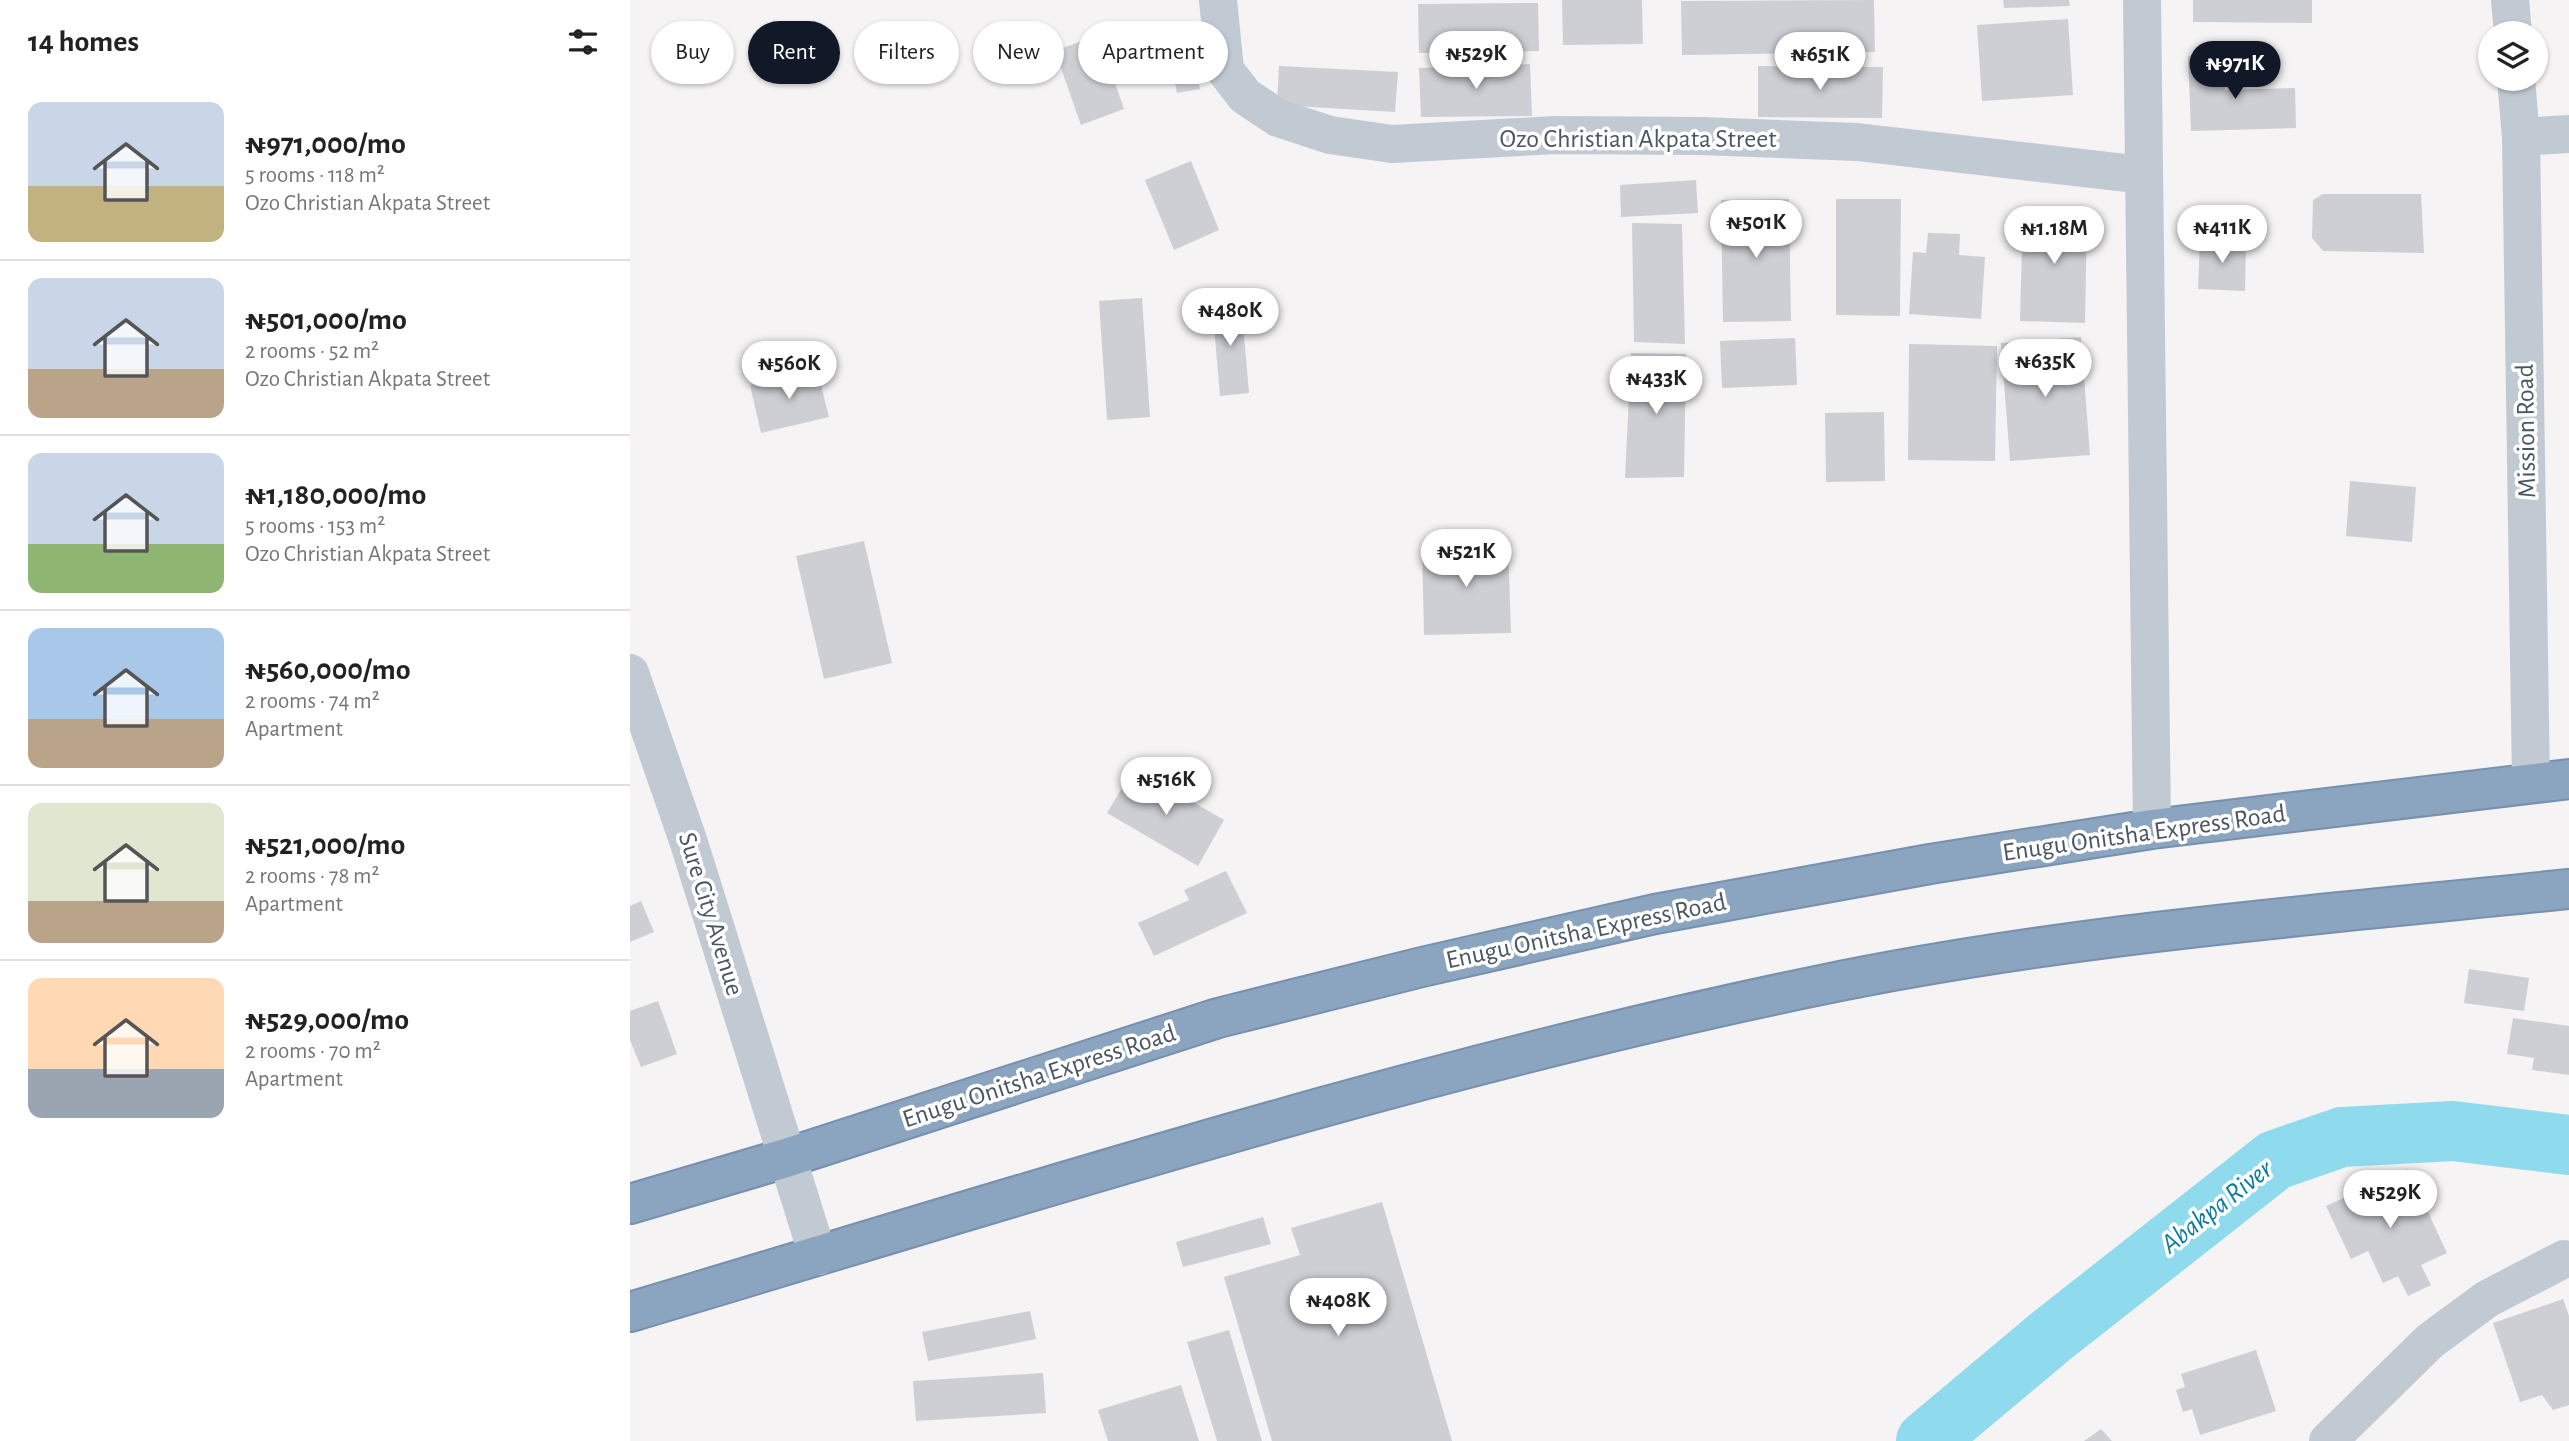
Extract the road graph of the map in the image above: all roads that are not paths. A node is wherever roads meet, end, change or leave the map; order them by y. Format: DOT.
graph roads {
  1 [pos="1217,0"];
  2 [pos="2142,0"];
  3 [pos="2510,0"];
  4 [pos="2512,21"];
  5 [pos="2517,91"];
  6 [pos="2569,134"];
  7 [pos="2521,137"];
  8 [pos="2143,175"];
  9 [pos="630,673"];
  10 [pos="2569,779"];
  11 [pos="2532,783"];
  12 [pos="2152,829"];
  13 [pos="2569,889"];
  14 [pos="786,1158"];
  15 [pos="630,1204"];
  16 [pos="818,1256"];
  17 [pos="2564,1259"];
  18 [pos="630,1312"];
  19 [pos="2328,1441"];
  1 -- 8 [label="street, Ozo Christian Akpata Street"];
  2 -- 8 [label="street"];
  3 -- 4 [label="street"];
  5 -- 7 [label="street, Mission Road"];
  6 -- 7 [label="street"];
  7 -- 11 [label="street, Mission Road"];
  8 -- 12 [label="street"];
  9 -- 14 [label="street, Sure City Avenue"];
  10 -- 11 [label="highway, Enugu Onitsha Express Road"];
  11 -- 12 [label="highway, Enugu Onitsha Express Road"];
  12 -- 14 [label="highway, Enugu Onitsha Express Road"];
  13 -- 16 [label="highway"];
  14 -- 15 [label="highway, Enugu Onitsha Express Road"];
  14 -- 16 [label="street, Sure City Avenue"];
  16 -- 18 [label="highway"];
  17 -- 19 [label="street"];
}
